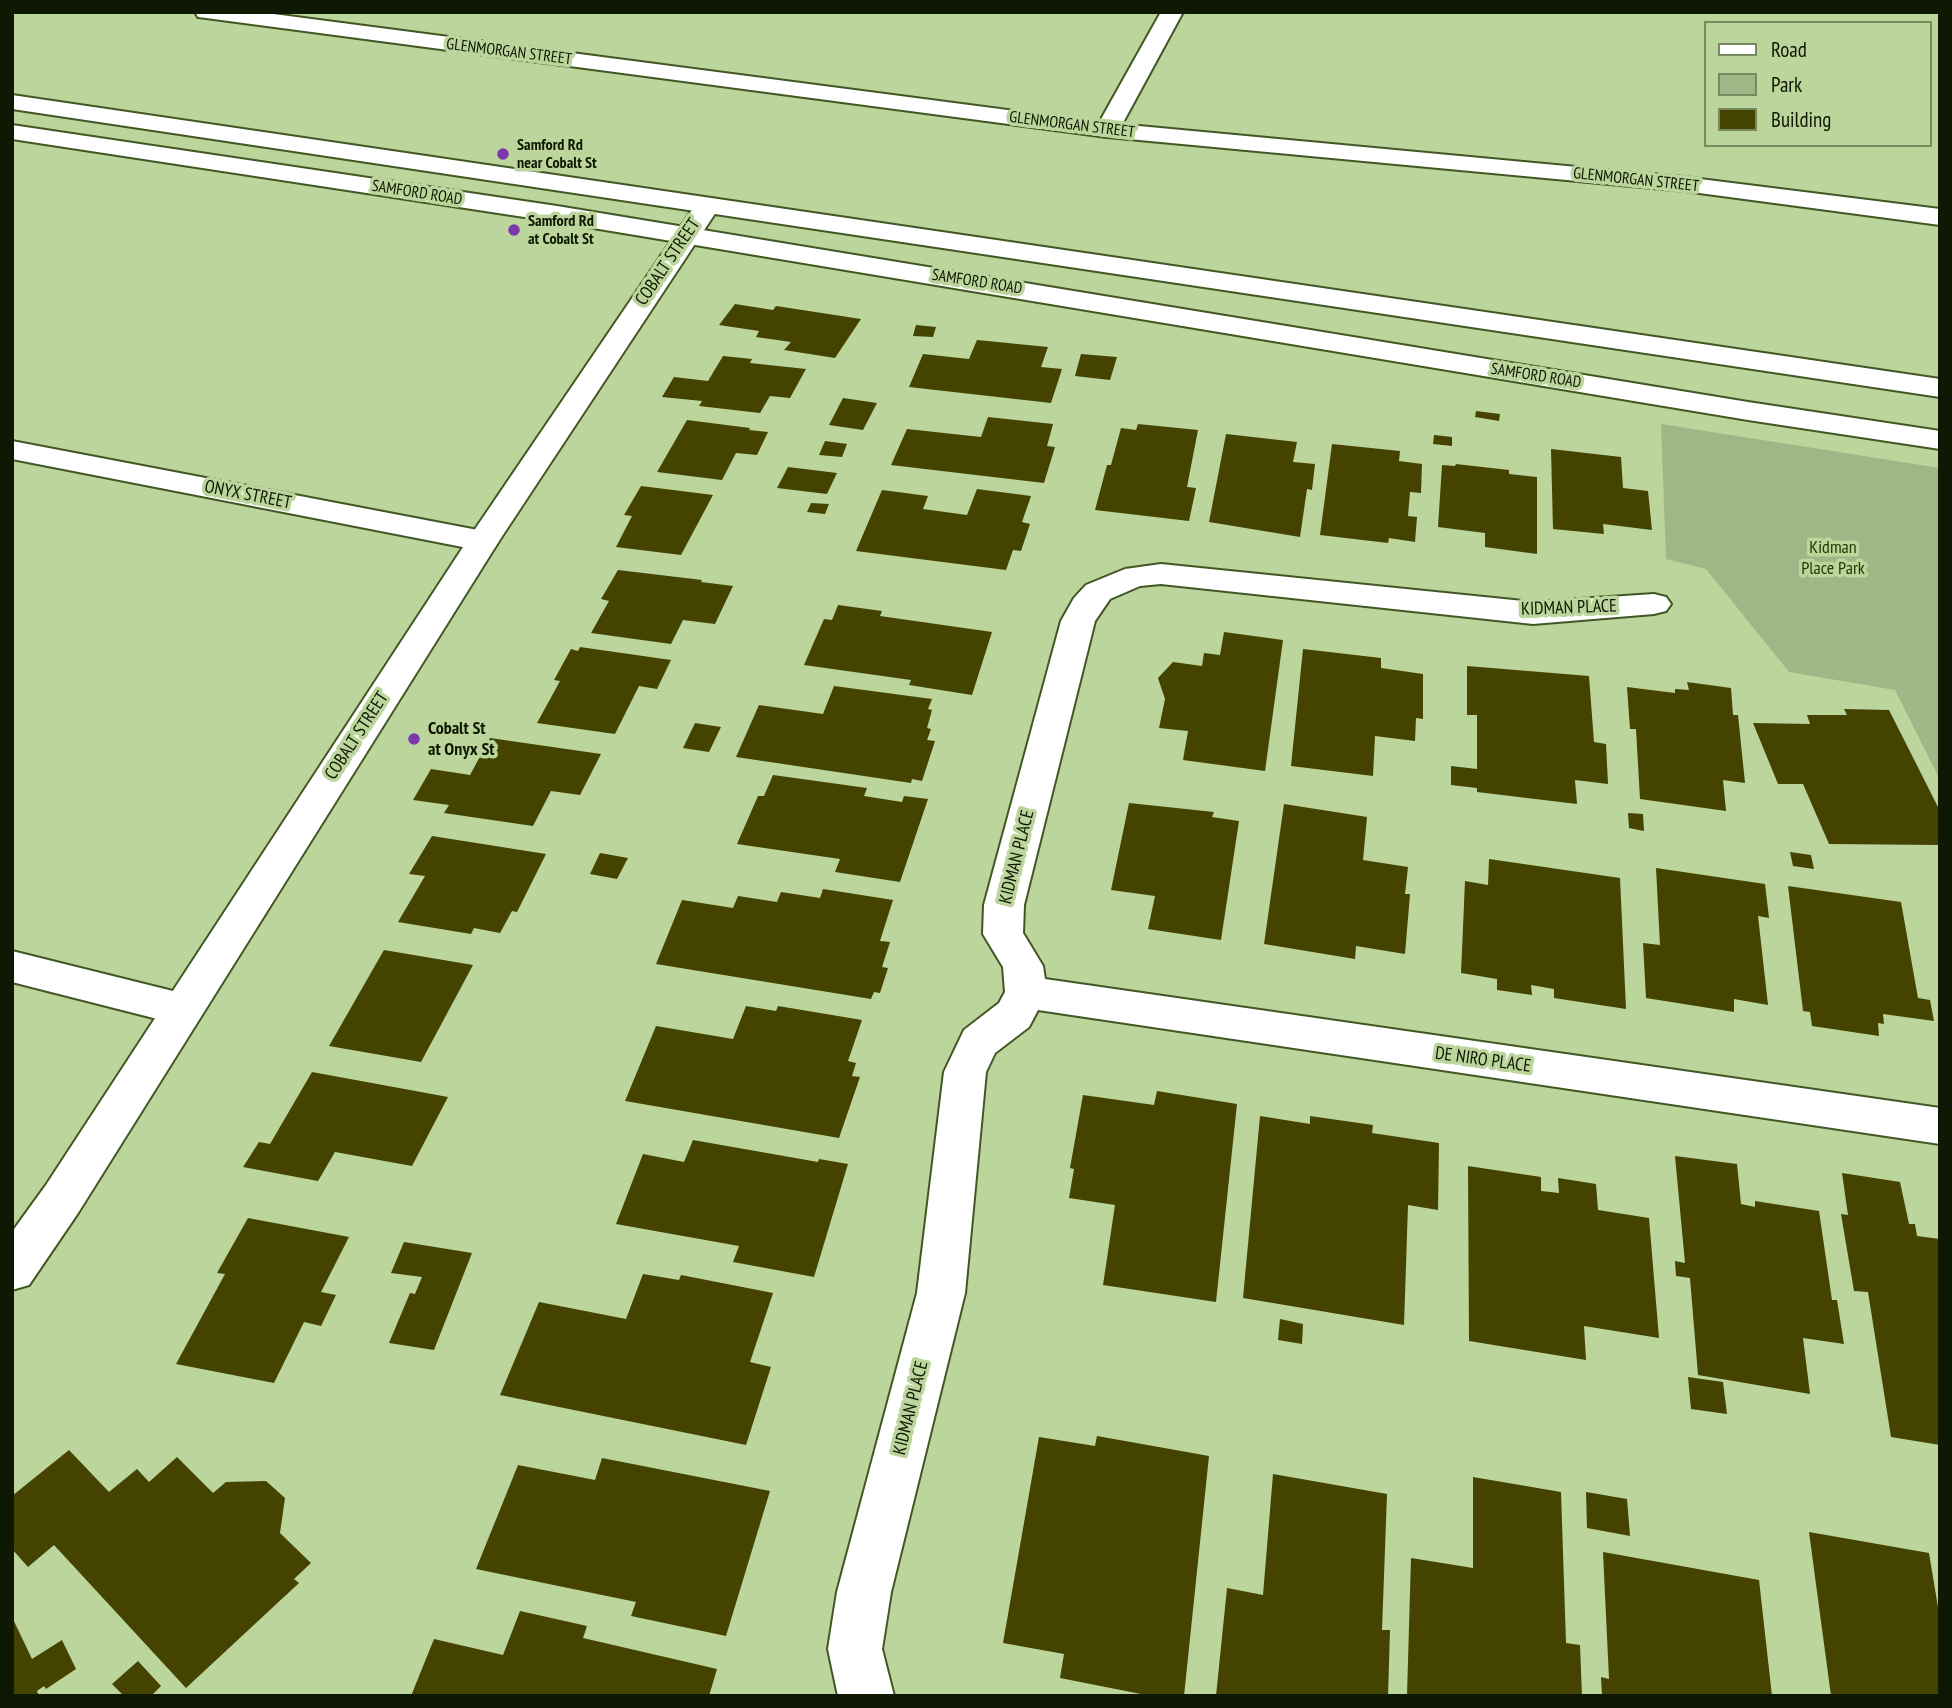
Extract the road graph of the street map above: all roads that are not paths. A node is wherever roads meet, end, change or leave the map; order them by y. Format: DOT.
graph roads {
  1 [pos="206,12"];
  2 [pos="1172,12"];
  3 [pos="12,102"];
  4 [pos="1107,130"];
  5 [pos="12,132"];
  6 [pos="707,206"];
  7 [pos="1940,217"];
  8 [pos="686,235"];
  9 [pos="1940,388"];
  10 [pos="1940,440"];
  11 [pos="12,450"];
  12 [pos="483,541"];
  13 [pos="1654,604"];
  14 [pos="12,966"];
  15 [pos="1026,992"];
  16 [pos="181,1009"];
  17 [pos="1940,1126"];
  18 [pos="12,1270"];
  19 [pos="866,1696"];
  1 -- 4 [label="street, GLENMORGAN STREET"];
  2 -- 4 [label="street"];
  3 -- 6 [label="street, SAMFORD ROAD"];
  4 -- 7 [label="street, GLENMORGAN STREET"];
  5 -- 8 [label="street, SAMFORD ROAD"];
  6 -- 8 [label="street, COBALT STREET"];
  6 -- 9 [label="street, SAMFORD ROAD"];
  8 -- 10 [label="street, SAMFORD ROAD"];
  8 -- 12 [label="street, COBALT STREET"];
  11 -- 12 [label="street, ONYX STREET"];
  12 -- 16 [label="street, COBALT STREET"];
  13 -- 15 [label="street, KIDMAN PLACE"];
  14 -- 16 [label="street"];
  15 -- 17 [label="street, DE NIRO PLACE"];
  15 -- 19 [label="street, KIDMAN PLACE"];
  16 -- 18 [label="street, COBALT STREET"];
}
